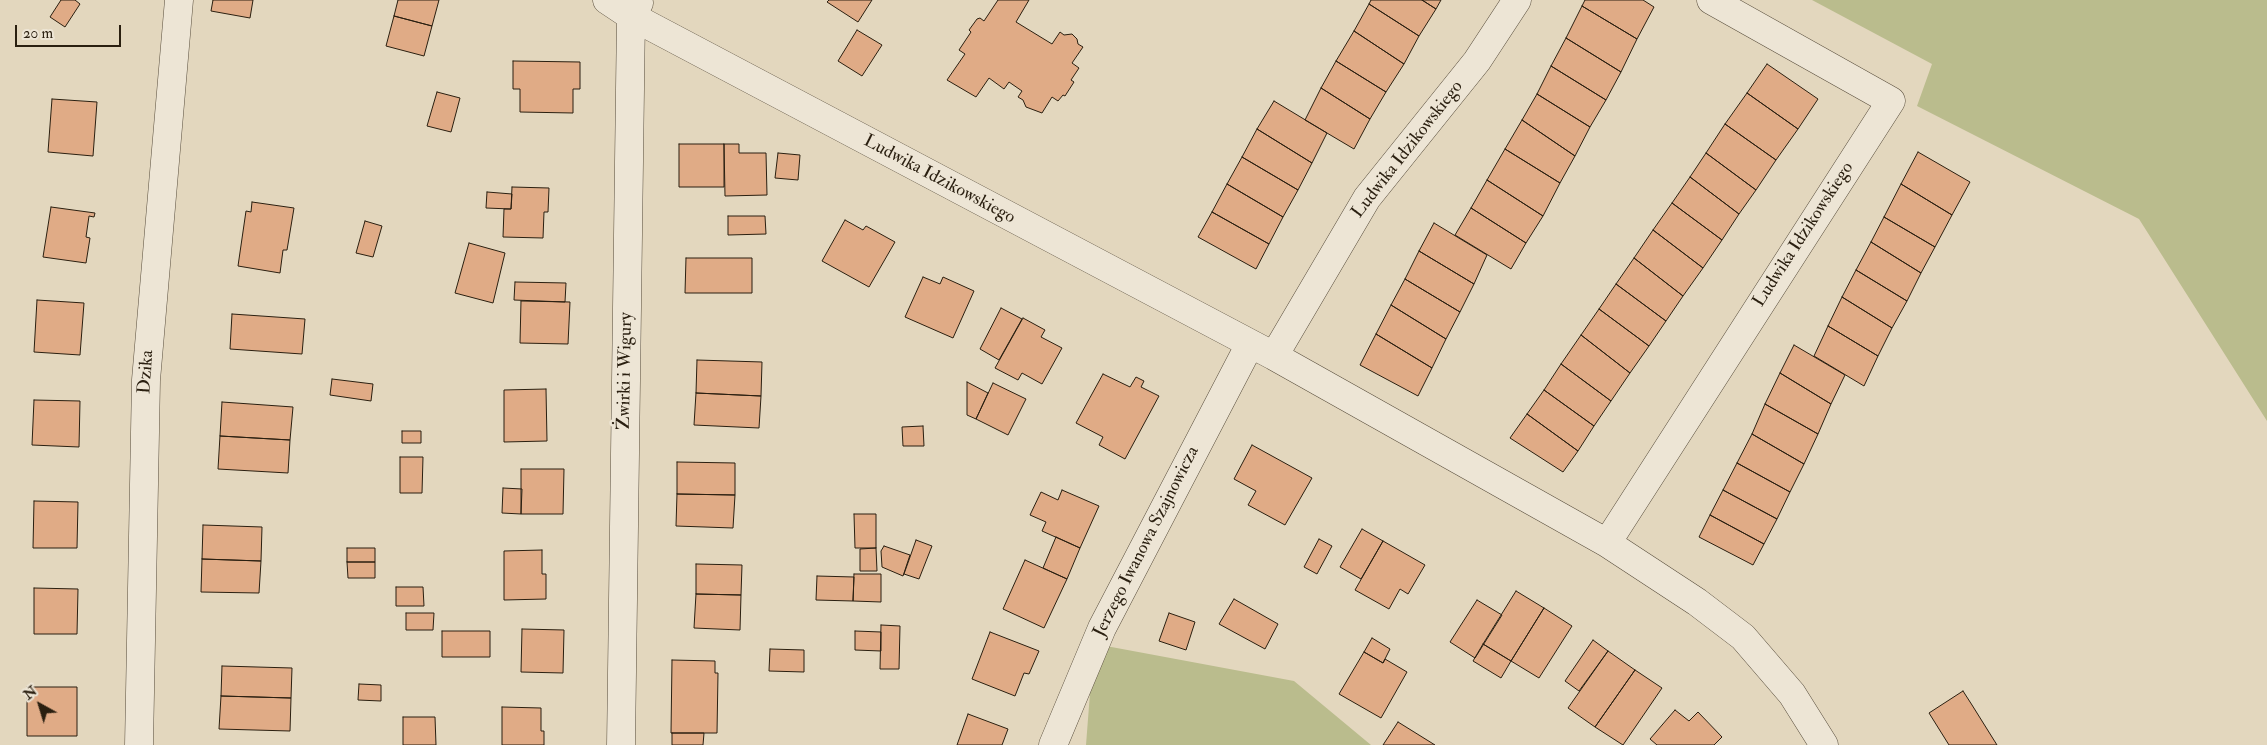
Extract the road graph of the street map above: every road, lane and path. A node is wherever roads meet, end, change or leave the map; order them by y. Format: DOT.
graph roads {
  1 [pos="179,0"];
  2 [pos="607,0"];
  3 [pos="1517,0"];
  4 [pos="1711,0"];
  5 [pos="636,8"];
  6 [pos="1250,344"];
  7 [pos="1274,356"];
  8 [pos="1607,543"];
  9 [pos="138,745"];
  10 [pos="621,745"];
  11 [pos="1054,745"];
  12 [pos="1824,745"];
  1 -- 9 [label="street, Dzika"];
  2 -- 5 [label="street, Ludwika Idzikowskiego"];
  3 -- 7 [label="street, Ludwika Idzikowskiego"];
  4 -- 8 [label="street, Ludwika Idzikowskiego"];
  5 -- 6 [label="street, Ludwika Idzikowskiego"];
  5 -- 10 [label="street, Żwirki i Wigury"];
  6 -- 7 [label="street, Ludwika Idzikowskiego"];
  6 -- 11 [label="street, Jerzego Iwanowa Szajnowicza"];
  7 -- 8 [label="street, Ludwika Idzikowskiego"];
  8 -- 12 [label="street, Ludwika Idzikowskiego"];
}
